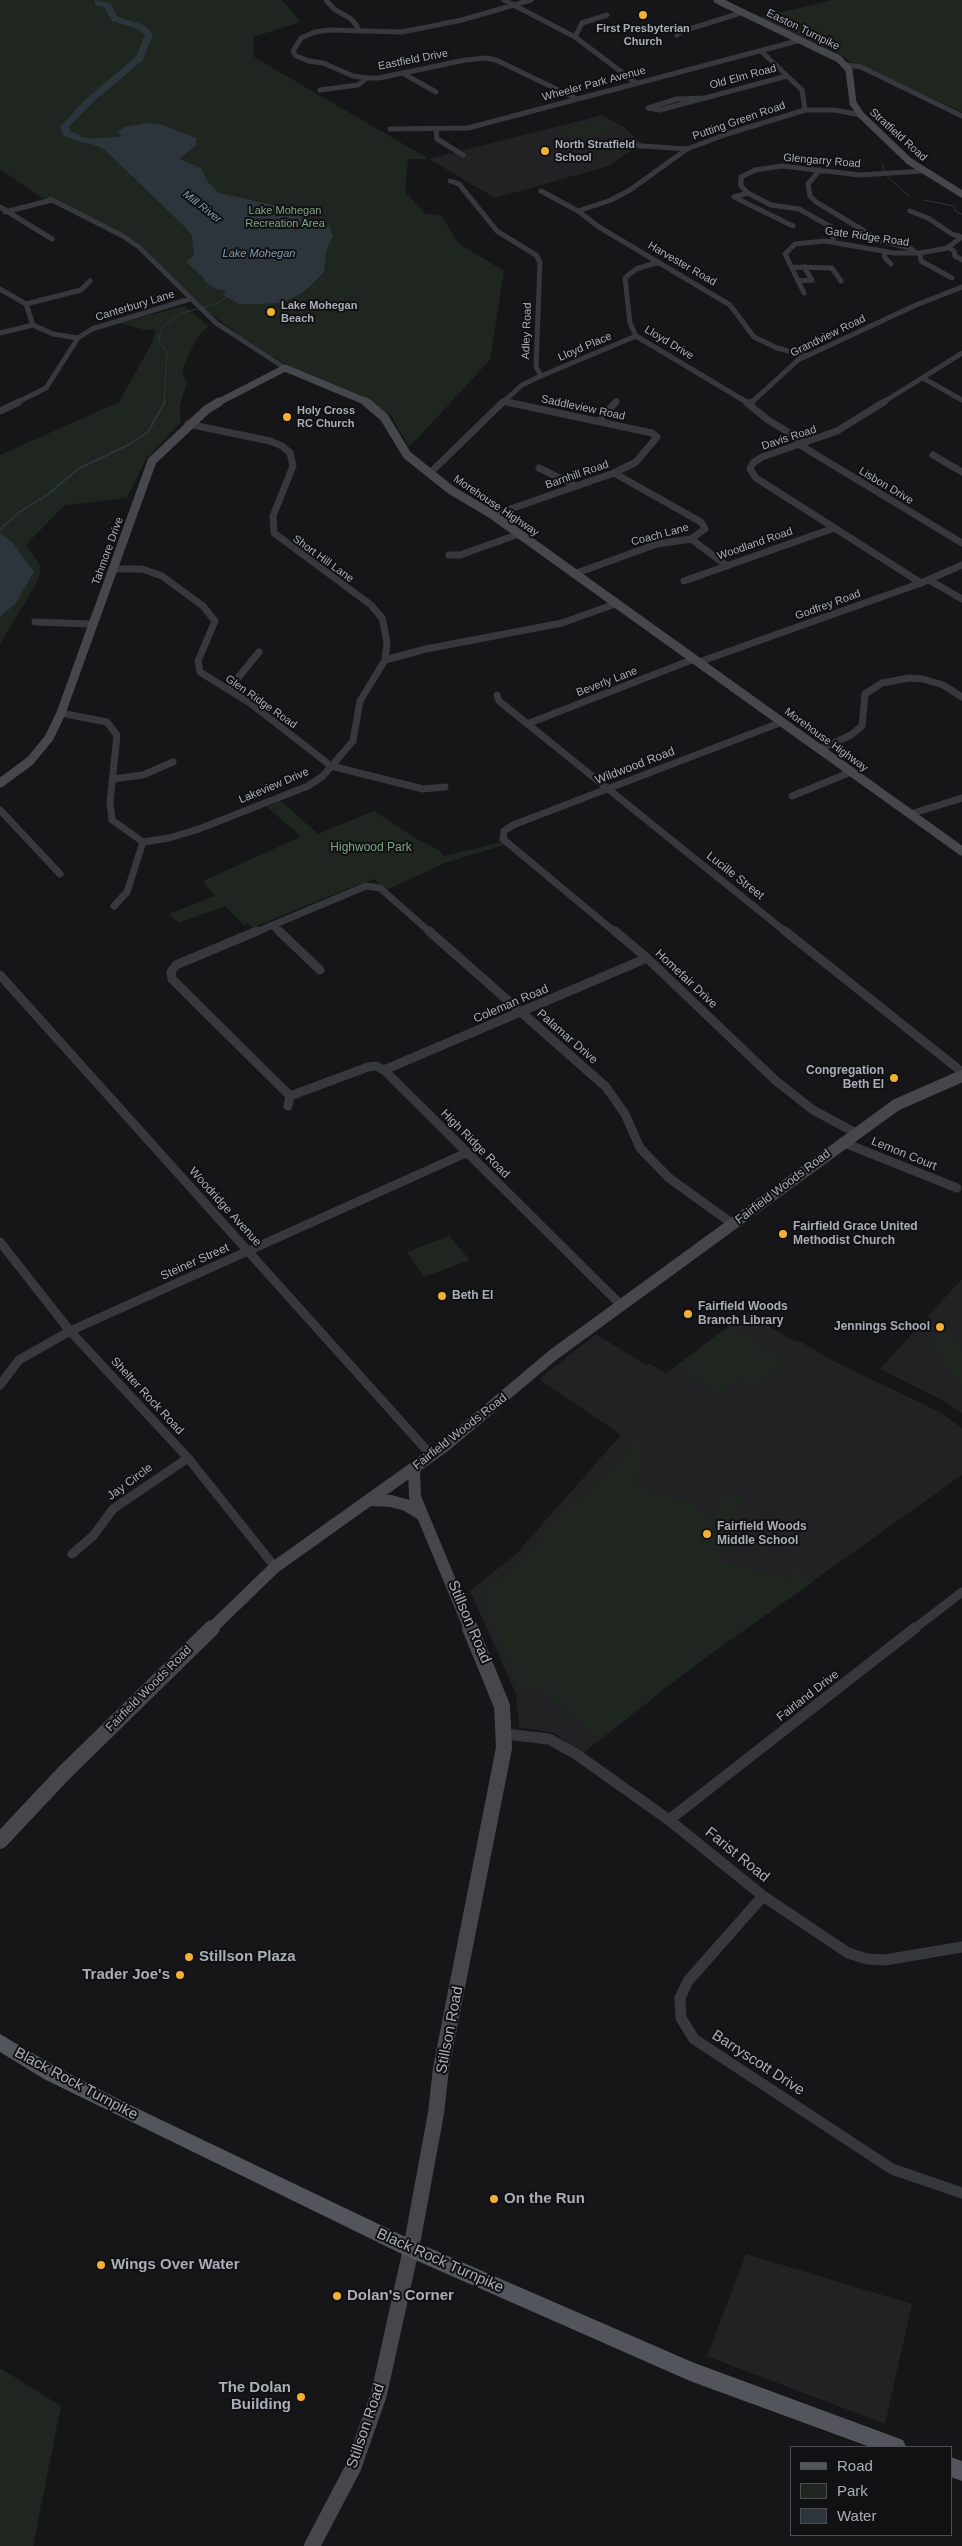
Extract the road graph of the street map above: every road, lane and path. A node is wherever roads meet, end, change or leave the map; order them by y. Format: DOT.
graph roads {
  1 [pos="326,0"];
  2 [pos="504,0"];
  3 [pos="530,0"];
  4 [pos="717,0"];
  5 [pos="515,6"];
  6 [pos="744,12"];
  7 [pos="607,15"];
  8 [pos="357,31"];
  9 [pos="677,35"];
  10 [pos="575,37"];
  11 [pos="801,40"];
  12 [pos="491,50"];
  13 [pos="761,51"];
  14 [pos="486,58"];
  15 [pos="847,68"];
  16 [pos="404,74"];
  17 [pos="787,76"];
  18 [pos="367,78"];
  19 [pos="636,83"];
  20 [pos="320,90"];
  21 [pos="436,92"];
  22 [pos="705,98"];
  23 [pos="577,99"];
  24 [pos="853,103"];
  25 [pos="805,110"];
  26 [pos="834,110"];
  27 [pos="861,115"];
  28 [pos="962,116"];
  29 [pos="390,129"];
  30 [pos="436,130"];
  31 [pos="628,145"];
  32 [pos="687,149"];
  33 [pos="463,155"];
  34 [pos="820,170"];
  35 [pos="923,171"];
  36 [pos="450,181"];
  37 [pos="541,191"];
  38 [pos="748,193"];
  39 [pos="962,194"];
  40 [pos="772,205"];
  41 [pos="0,207"];
  42 [pos="578,211"];
  43 [pos="762,211"];
  44 [pos="910,211"];
  45 [pos="6,212"];
  46 [pos="0,214"];
  47 [pos="793,226"];
  48 [pos="962,237"];
  49 [pos="52,240"];
  50 [pos="832,241"];
  51 [pos="959,243"];
  52 [pos="948,247"];
  53 [pos="884,251"];
  54 [pos="918,253"];
  55 [pos="823,259"];
  56 [pos="962,260"];
  57 [pos="658,262"];
  58 [pos="891,264"];
  59 [pos="823,266"];
  60 [pos="792,267"];
  61 [pos="804,267"];
  62 [pos="952,278"];
  63 [pos="90,281"];
  64 [pos="798,281"];
  65 [pos="841,282"];
  66 [pos="962,287"];
  67 [pos="0,289"];
  68 [pos="804,292"];
  69 [pos="190,299"];
  70 [pos="26,304"];
  71 [pos="33,325"];
  72 [pos="0,334"];
  73 [pos="636,336"];
  74 [pos="78,338"];
  75 [pos="962,353"];
  76 [pos="807,356"];
  77 [pos="285,368"];
  78 [pos="541,376"];
  79 [pos="923,378"];
  80 [pos="962,400"];
  81 [pos="504,401"];
  82 [pos="617,402"];
  83 [pos="750,404"];
  84 [pos="0,411"];
  85 [pos="598,421"];
  86 [pos="188,424"];
  87 [pos="657,437"];
  88 [pos="803,444"];
  89 [pos="933,454"];
  90 [pos="539,468"];
  91 [pos="962,472"];
  92 [pos="430,473"];
  93 [pos="614,473"];
  94 [pos="576,486"];
  95 [pos="493,515"];
  96 [pos="834,528"];
  97 [pos="519,534"];
  98 [pos="691,539"];
  99 [pos="962,543"];
  100 [pos="449,555"];
  101 [pos="726,565"];
  102 [pos="962,565"];
  103 [pos="114,569"];
  104 [pos="574,574"];
  105 [pos="929,580"];
  106 [pos="684,581"];
  107 [pos="920,583"];
  108 [pos="962,599"];
  109 [pos="615,604"];
  110 [pos="35,622"];
  111 [pos="91,624"];
  112 [pos="259,652"];
  113 [pos="385,660"];
  114 [pos="697,660"];
  115 [pos="229,689"];
  116 [pos="497,695"];
  117 [pos="962,697"];
  118 [pos="61,713"];
  119 [pos="782,722"];
  120 [pos="527,724"];
  121 [pos="821,749"];
  122 [pos="173,762"];
  123 [pos="331,766"];
  124 [pos="851,772"];
  125 [pos="113,780"];
  126 [pos="0,783"];
  127 [pos="445,786"];
  128 [pos="607,789"];
  129 [pos="792,796"];
  130 [pos="962,798"];
  131 [pos="0,810"];
  132 [pos="910,814"];
  133 [pos="503,839"];
  134 [pos="143,842"];
  135 [pos="962,851"];
  136 [pos="60,874"];
  137 [pos="366,886"];
  138 [pos="114,906"];
  139 [pos="273,926"];
  140 [pos="647,958"];
  141 [pos="320,970"];
  142 [pos="0,975"];
  143 [pos="521,1012"];
  144 [pos="384,1070"];
  145 [pos="962,1074"];
  146 [pos="290,1096"];
  147 [pos="288,1106"];
  148 [pos="856,1133"];
  149 [pos="842,1142"];
  150 [pos="466,1153"];
  151 [pos="957,1188"];
  152 [pos="733,1224"];
  153 [pos="0,1242"];
  154 [pos="249,1252"];
  155 [pos="621,1306"];
  156 [pos="70,1331"];
  157 [pos="0,1385"];
  158 [pos="431,1455"];
  159 [pos="188,1458"];
  160 [pos="414,1468"];
  161 [pos="369,1500"];
  162 [pos="422,1515"];
  163 [pos="72,1554"];
  164 [pos="275,1567"];
  165 [pos="962,1592"];
  166 [pos="505,1734"];
  167 [pos="669,1820"];
  168 [pos="0,1841"];
  169 [pos="763,1896"];
  170 [pos="962,1947"];
  171 [pos="0,2042"];
  172 [pos="962,2193"];
  173 [pos="411,2249"];
  174 [pos="893,2446"];
  175 [pos="312,2546"];
  1 -- 8 [label="street"];
  2 -- 5 [label="street"];
  3 -- 5 [label="street"];
  4 -- 6 [label="main road, Easton Turnpike"];
  5 -- 8 [label="street"];
  5 -- 10 [label="street"];
  6 -- 9 [label="street"];
  6 -- 11 [label="main road, Easton Turnpike"];
  7 -- 10 [label="street"];
  8 -- 18 [label="street, Eastfield Drive"];
  10 -- 19 [label="street"];
  11 -- 13 [label="street, Wheeler Park Avenue"];
  11 -- 15 [label="main road, Easton Turnpike"];
  12 -- 14 [label="street"];
  13 -- 17 [label="street"];
  13 -- 19 [label="street, Wheeler Park Avenue"];
  14 -- 16 [label="street, Eastfield Drive"];
  14 -- 23 [label="street, Eastfield Drive"];
  15 -- 24 [label="main road, Stratfield Road"];
  15 -- 28 [label="street"];
  16 -- 18 [label="street, Eastfield Drive"];
  16 -- 21 [label="street"];
  17 -- 22 [label="street, Old Elm Road"];
  17 -- 25 [label="street"];
  18 -- 20 [label="street"];
  19 -- 23 [label="street, Wheeler Park Avenue"];
  22 -- 22 [label="street, Old Elm Road"];
  23 -- 30 [label="street, Wheeler Park Avenue"];
  24 -- 26 [label="street, Putting Green Road"];
  24 -- 27 [label="main road, Stratfield Road"];
  25 -- 26 [label="street, Putting Green Road"];
  25 -- 32 [label="street, Putting Green Road"];
  26 -- 27 [label="street, Putting Green Road"];
  27 -- 35 [label="main road, Stratfield Road"];
  29 -- 30 [label="street, Wheeler Park Avenue"];
  30 -- 33 [label="street"];
  31 -- 32 [label="street"];
  32 -- 42 [label="street, Putting Green Road"];
  34 -- 35 [label="street, Glengarry Road"];
  34 -- 38 [label="street, Glengarry Road"];
  34 -- 54 [label="street"];
  35 -- 39 [label="main road, Stratfield Road"];
  36 -- 78 [label="street, Adley Road"];
  37 -- 42 [label="street, Harvester Road"];
  38 -- 40 [label="street"];
  38 -- 43 [label="street"];
  40 -- 43 [label="street"];
  40 -- 50 [label="street"];
  41 -- 45 [label="street"];
  42 -- 57 [label="street, Harvester Road"];
  43 -- 47 [label="street"];
  44 -- 48 [label="street"];
  45 -- 46 [label="street"];
  45 -- 49 [label="street"];
  45 -- 69 [label="street, Morehouse Highway"];
  48 -- 51 [label="street, Gate Ridge Road"];
  50 -- 53 [label="street, Gate Ridge Road"];
  50 -- 60 [label="street, Gate Ridge Road"];
  51 -- 52 [label="street, Gate Ridge Road"];
  52 -- 54 [label="street, Gate Ridge Road"];
  52 -- 56 [label="street"];
  53 -- 54 [label="street, Gate Ridge Road"];
  53 -- 58 [label="street"];
  54 -- 62 [label="street"];
  55 -- 59 [label="street"];
  57 -- 73 [label="street, Lloyd Drive"];
  57 -- 76 [label="street, Harvester Road"];
  59 -- 61 [label="street"];
  59 -- 65 [label="street"];
  60 -- 61 [label="street"];
  60 -- 64 [label="street, Gate Ridge Road"];
  61 -- 64 [label="street"];
  63 -- 70 [label="street"];
  64 -- 68 [label="street, Gate Ridge Road"];
  66 -- 76 [label="street, Grandview Road"];
  67 -- 70 [label="street"];
  69 -- 74 [label="street, Canterbury Lane"];
  69 -- 77 [label="street, Morehouse Highway"];
  70 -- 71 [label="street"];
  71 -- 72 [label="street"];
  71 -- 74 [label="street"];
  73 -- 78 [label="street, Lloyd Place"];
  73 -- 83 [label="street, Lloyd Drive"];
  74 -- 84 [label="street"];
  75 -- 79 [label="street, Davis Road"];
  76 -- 83 [label="street, Grandview Road"];
  77 -- 86 [label="main road, Tahmore Drive"];
  77 -- 92 [label="main road, Morehouse Highway"];
  78 -- 81 [label="street, Adley Road"];
  79 -- 80 [label="street"];
  79 -- 88 [label="street, Davis Road"];
  81 -- 85 [label="street, Saddleview Road"];
  81 -- 92 [label="street, Adley Road"];
  82 -- 85 [label="street"];
  83 -- 88 [label="street"];
  85 -- 87 [label="street, Saddleview Road"];
  86 -- 103 [label="main road, Tahmore Drive"];
  86 -- 113 [label="street, Short Hill Lane"];
  87 -- 93 [label="street, Barnhill Road"];
  88 -- 96 [label="street, Davis Road"];
  88 -- 99 [label="street, Lisbon Drive"];
  89 -- 91 [label="street"];
  90 -- 94 [label="street"];
  92 -- 95 [label="main road, Morehouse Highway"];
  93 -- 94 [label="street, Barnhill Road"];
  93 -- 98 [label="street, Coach Lane"];
  94 -- 95 [label="street, Barnhill Road"];
  95 -- 97 [label="main road, Morehouse Highway"];
  96 -- 101 [label="street, Woodland Road"];
  96 -- 107 [label="street, Davis Road"];
  97 -- 100 [label="street"];
  97 -- 104 [label="main road, Morehouse Highway"];
  98 -- 101 [label="street"];
  98 -- 104 [label="street, Coach Lane"];
  101 -- 106 [label="street, Woodland Road"];
  102 -- 105 [label="street, Godfrey Road"];
  103 -- 111 [label="main road, Tahmore Drive"];
  103 -- 115 [label="street, Glen Ridge Road"];
  104 -- 109 [label="main road, Morehouse Highway"];
  105 -- 107 [label="street, Godfrey Road"];
  105 -- 108 [label="street"];
  107 -- 114 [label="street, Godfrey Road"];
  109 -- 113 [label="street"];
  109 -- 114 [label="main road, Morehouse Highway"];
  110 -- 111 [label="street"];
  111 -- 118 [label="main road, Tahmore Drive"];
  112 -- 115 [label="street"];
  113 -- 123 [label="street, Lakeview Drive"];
  114 -- 119 [label="main road, Morehouse Highway"];
  114 -- 120 [label="street, Beverly Lane"];
  115 -- 123 [label="street, Glen Ridge Road"];
  116 -- 120 [label="street, Lucille Street"];
  117 -- 121 [label="street"];
  118 -- 125 [label="street"];
  118 -- 126 [label="main road, Tahmore Drive"];
  119 -- 121 [label="main road, Morehouse Highway"];
  119 -- 128 [label="street, Wildwood Road"];
  120 -- 128 [label="street, Lucille Street"];
  121 -- 124 [label="main road, Morehouse Highway"];
  122 -- 125 [label="street"];
  123 -- 127 [label="street, Glen Ridge Road"];
  123 -- 134 [label="street, Lakeview Drive"];
  124 -- 129 [label="street"];
  124 -- 132 [label="main road, Morehouse Highway"];
  125 -- 134 [label="street"];
  128 -- 133 [label="street, Wildwood Road"];
  128 -- 145 [label="street, Lucille Street"];
  130 -- 132 [label="street"];
  131 -- 136 [label="street"];
  132 -- 135 [label="main road, Morehouse Highway"];
  133 -- 140 [label="street, Homefair Drive"];
  134 -- 138 [label="street"];
  137 -- 139 [label="street"];
  137 -- 143 [label="street, Palamar Drive"];
  139 -- 141 [label="street"];
  139 -- 146 [label="street"];
  140 -- 143 [label="street, Coleman Road"];
  140 -- 148 [label="street, Homefair Drive"];
  142 -- 154 [label="street, Woodridge Avenue"];
  143 -- 144 [label="street, Coleman Road"];
  143 -- 152 [label="street, Palamar Drive"];
  144 -- 146 [label="street"];
  144 -- 150 [label="street, High Ridge Road"];
  145 -- 148 [label="main road, Fairfield Woods Road"];
  146 -- 147 [label="street"];
  148 -- 149 [label="main road, Fairfield Woods Road"];
  149 -- 151 [label="street, Lemon Court"];
  149 -- 152 [label="main road, Fairfield Woods Road"];
  150 -- 154 [label="street, Steiner Street"];
  150 -- 155 [label="street, High Ridge Road"];
  152 -- 155 [label="main road, Fairfield Woods Road"];
  153 -- 156 [label="street, Shelter Rock Road"];
  154 -- 156 [label="street, Steiner Street"];
  154 -- 158 [label="street, Woodridge Avenue"];
  155 -- 158 [label="main road, Fairfield Woods Road"];
  156 -- 157 [label="street, Steiner Street"];
  156 -- 159 [label="street, Shelter Rock Road"];
  158 -- 160 [label="main road, Fairfield Woods Road"];
  159 -- 163 [label="street, Jay Circle"];
  159 -- 164 [label="street, Shelter Rock Road"];
  160 -- 161 [label="main road, Fairfield Woods Road"];
  160 -- 162 [label="main road, Stillson Road"];
  161 -- 162 [label="main road"];
  161 -- 164 [label="main road, Fairfield Woods Road"];
  162 -- 166 [label="main road, Stillson Road"];
  164 -- 168 [label="main road, Fairfield Woods Road"];
  165 -- 167 [label="street, Fairland Drive"];
  166 -- 167 [label="street, Farist Road"];
  166 -- 173 [label="main road, Stillson Road"];
  167 -- 169 [label="street, Farist Road"];
  169 -- 170 [label="street, Farist Road"];
  169 -- 172 [label="street, Barryscott Drive"];
  171 -- 173 [label="main road, Black Rock Turnpike"];
  173 -- 174 [label="main road, Black Rock Turnpike"];
  173 -- 175 [label="main road, Stillson Road"];
}
